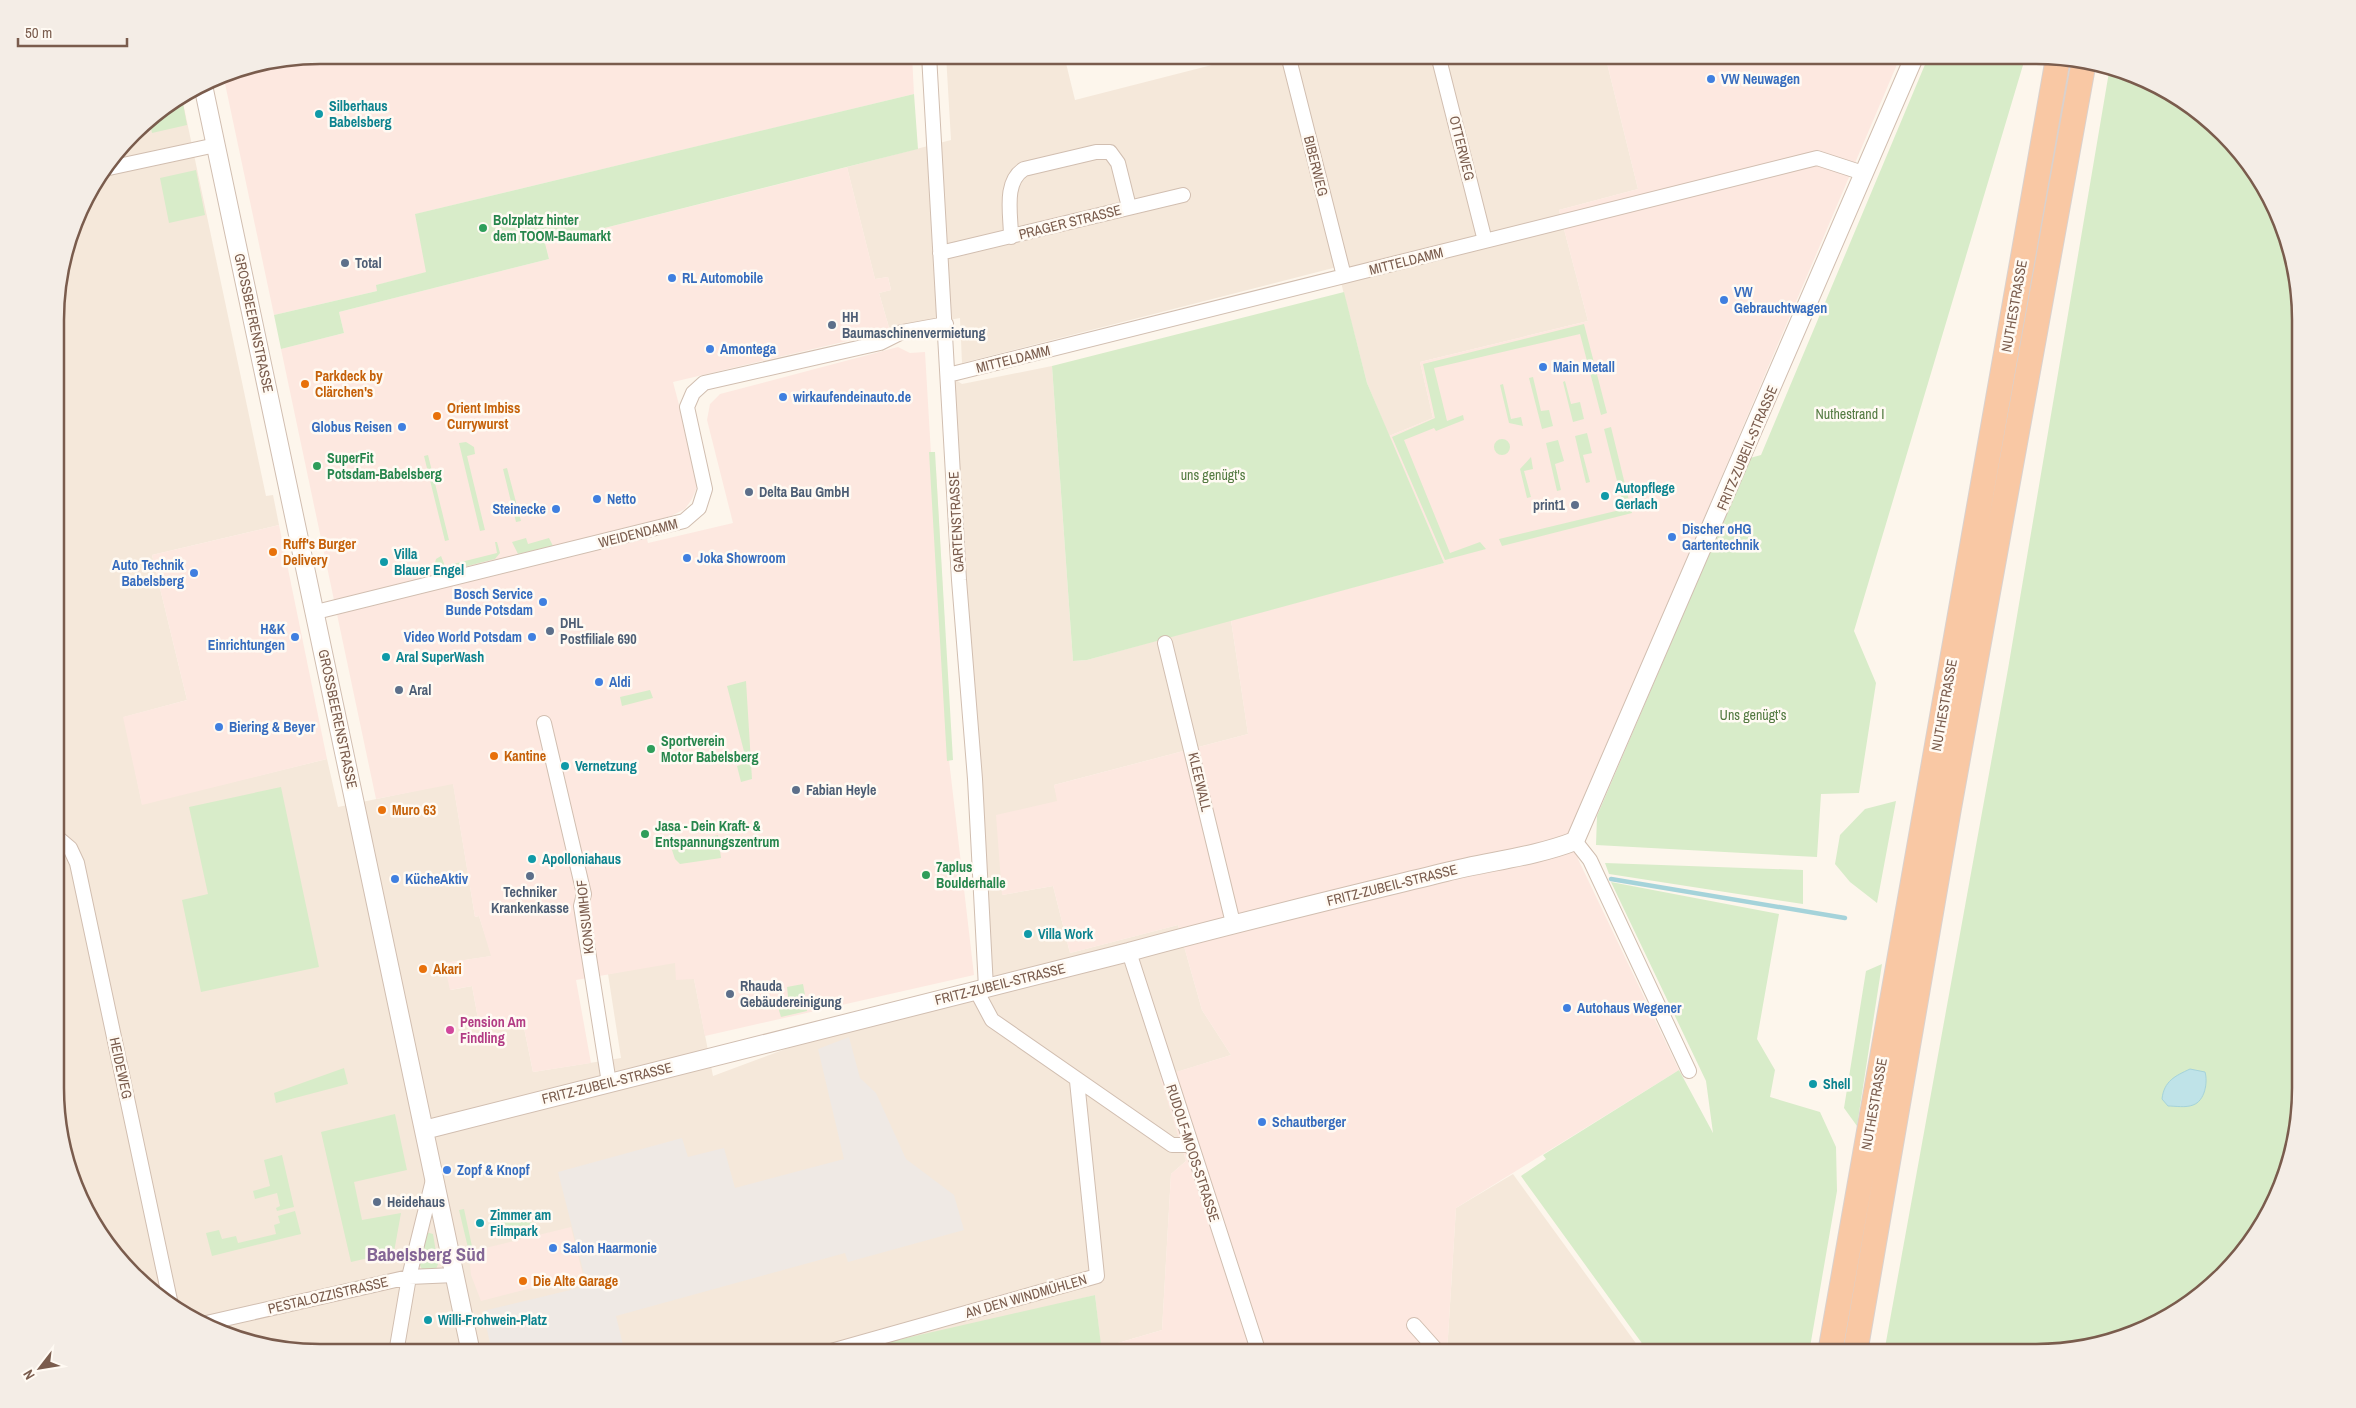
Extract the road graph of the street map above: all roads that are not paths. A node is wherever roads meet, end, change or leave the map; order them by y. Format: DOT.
graph roads {
  1 [pos="930,64"];
  2 [pos="1290,64"];
  3 [pos="1440,64"];
  4 [pos="1911,64"];
  5 [pos="2057,64"];
  6 [pos="2083,68"];
  7 [pos="204,91"];
  8 [pos="216,145"];
  9 [pos="115,167"];
  10 [pos="1863,173"];
  11 [pos="1183,195"];
  12 [pos="1129,207"];
  13 [pos="1011,237"];
  14 [pos="1485,241"];
  15 [pos="940,253"];
  16 [pos="1344,276"];
  17 [pos="946,324"];
  18 [pos="948,375"];
  19 [pos="316,612"];
  20 [pos="1165,642"];
  21 [pos="544,723"];
  22 [pos="1575,841"];
  23 [pos="64,843"];
  24 [pos="1233,923"];
  25 [pos="1129,952"];
  26 [pos="981,989"];
  27 [pos="1689,1071"];
  28 [pos="1077,1081"];
  29 [pos="609,1083"];
  30 [pos="424,1130"];
  31 [pos="1190,1145"];
  32 [pos="434,1176"];
  33 [pos="455,1275"];
  34 [pos="409,1276"];
  35 [pos="169,1294"];
  36 [pos="214,1321"];
  37 [pos="1414,1325"];
  38 [pos="398,1344"];
  39 [pos="469,1344"];
  40 [pos="856,1344"];
  41 [pos="1256,1344"];
  42 [pos="1431,1344"];
  43 [pos="1831,1344"];
  44 [pos="1856,1344"];
  1 -- 15 [label="street, GARTENSTRASSE"];
  2 -- 16 [label="street, BIBERWEG"];
  3 -- 14 [label="street, OTTERWEG"];
  4 -- 10 [label="street, FRITZ-ZUBEIL-STRASSE"];
  5 -- 43 [label="highway, NUTHESTRASSE"];
  6 -- 44 [label="highway, NUTHESTRASSE"];
  7 -- 8 [label="street, GROSSBEERENSTRASSE"];
  8 -- 9 [label="street"];
  8 -- 19 [label="street, GROSSBEERENSTRASSE"];
  10 -- 14 [label="street, MITTELDAMM"];
  10 -- 22 [label="street, FRITZ-ZUBEIL-STRASSE"];
  11 -- 12 [label="street, PRAGER STRASSE"];
  12 -- 13 [label="street, PRAGER STRASSE"];
  12 -- 13 [label="street, PRAGER STRASSE"];
  13 -- 15 [label="street, PRAGER STRASSE"];
  14 -- 16 [label="street, MITTELDAMM"];
  15 -- 17 [label="street, GARTENSTRASSE"];
  16 -- 18 [label="street, MITTELDAMM"];
  17 -- 18 [label="street, GARTENSTRASSE"];
  17 -- 19 [label="street, WEIDENDAMM"];
  18 -- 26 [label="street, GARTENSTRASSE"];
  19 -- 30 [label="street, GROSSBEERENSTRASSE"];
  20 -- 24 [label="street, KLEEWALL"];
  21 -- 29 [label="street, KONSUMHOF"];
  22 -- 24 [label="street, FRITZ-ZUBEIL-STRASSE"];
  22 -- 27 [label="street"];
  23 -- 35 [label="street, HEIDEWEG"];
  24 -- 25 [label="street, FRITZ-ZUBEIL-STRASSE"];
  25 -- 26 [label="street, FRITZ-ZUBEIL-STRASSE"];
  25 -- 31 [label="street, RUDOLF-MOOS-STRASSE"];
  26 -- 28 [label="street"];
  26 -- 29 [label="street, FRITZ-ZUBEIL-STRASSE"];
  28 -- 31 [label="street"];
  28 -- 40 [label="street, AN DEN WINDMÜHLEN"];
  29 -- 30 [label="street, FRITZ-ZUBEIL-STRASSE"];
  30 -- 32 [label="street, GROSSBEERENSTRASSE"];
  31 -- 41 [label="street, RUDOLF-MOOS-STRASSE"];
  32 -- 33 [label="street, GROSSBEERENSTRASSE"];
  32 -- 34 [label="street"];
  33 -- 34 [label="street, PESTALOZZISTRASSE"];
  33 -- 39 [label="street, GROSSBEERENSTRASSE"];
  34 -- 36 [label="street, PESTALOZZISTRASSE"];
  34 -- 38 [label="street"];
  37 -- 42 [label="street"];
}
